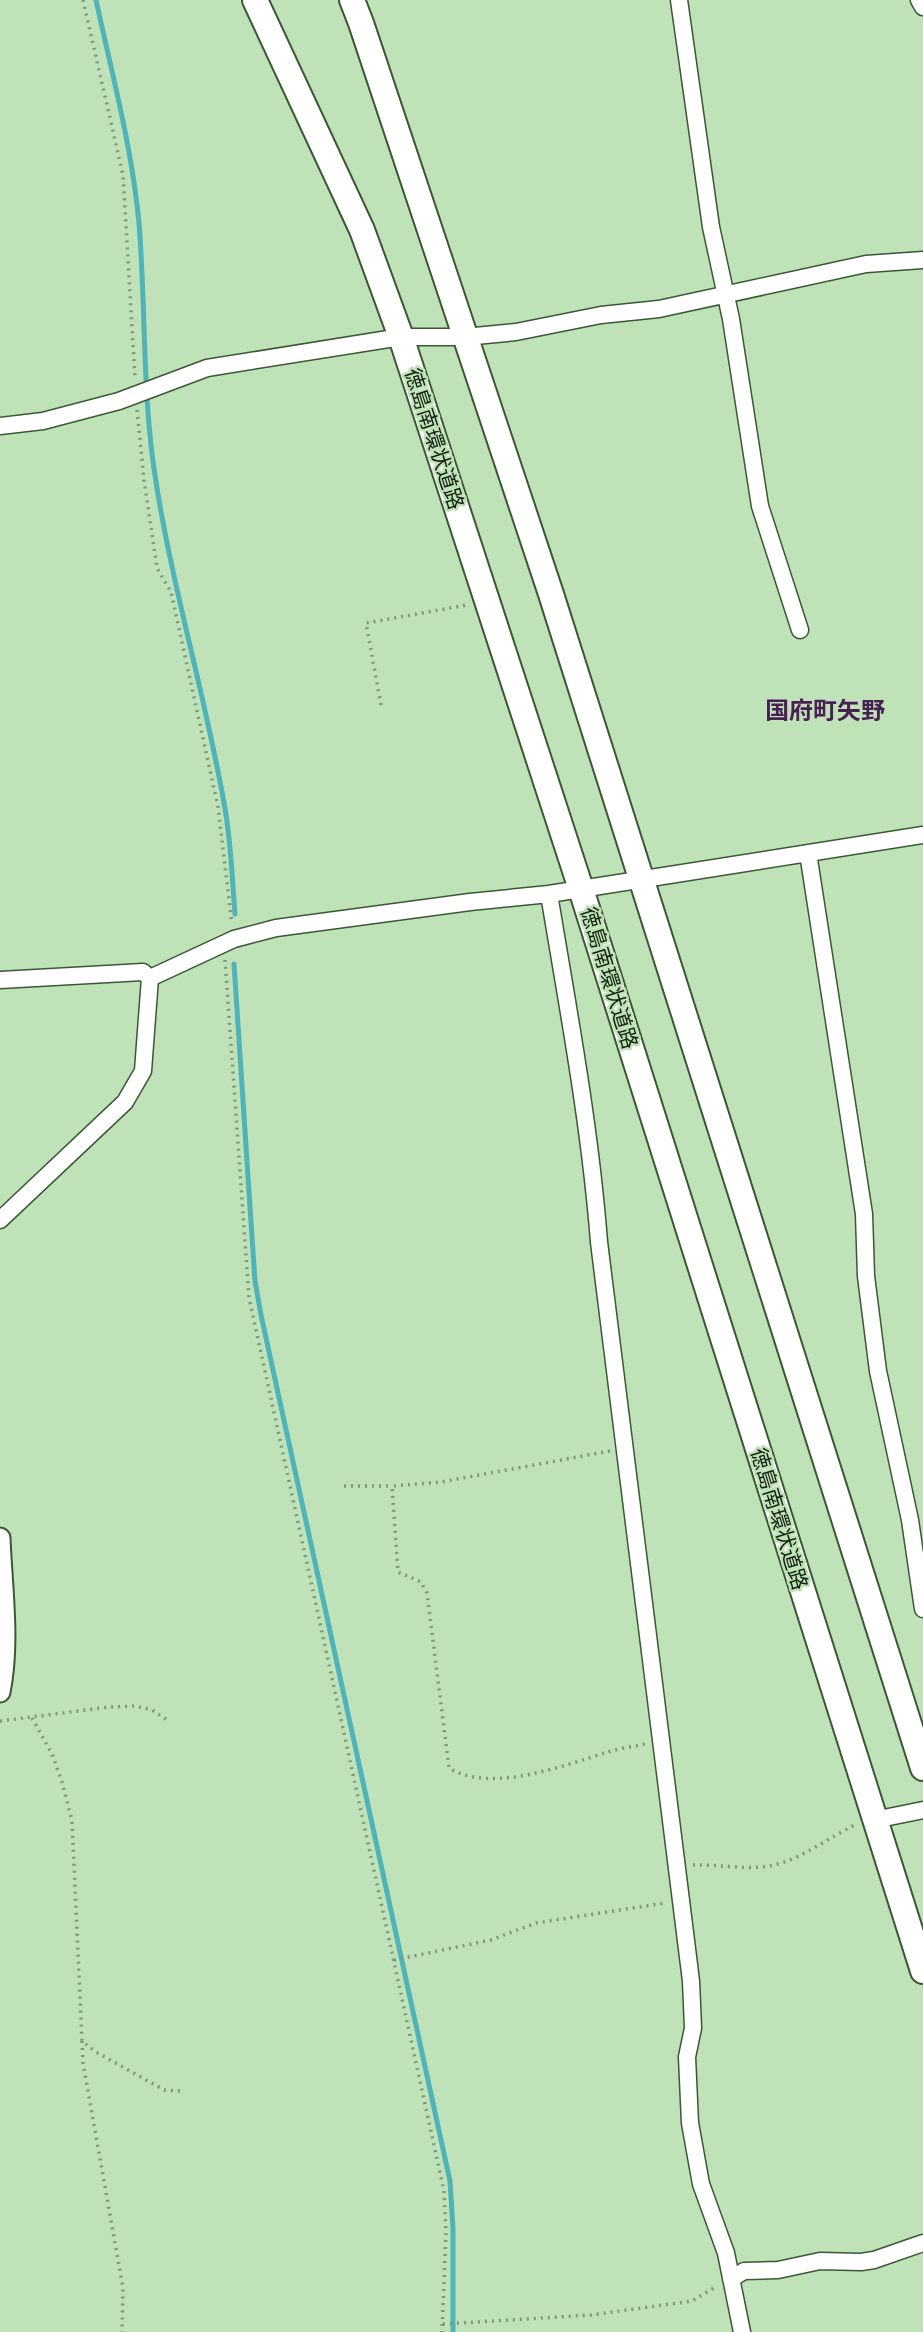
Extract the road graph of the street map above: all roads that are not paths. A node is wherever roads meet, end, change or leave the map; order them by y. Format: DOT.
graph roads {
  1 [pos="255,0"];
  2 [pos="352,0"];
  3 [pos="679,0"];
  4 [pos="919,0"];
  5 [pos="923,7"];
  6 [pos="923,260"];
  7 [pos="725,294"];
  8 [pos="401,337"];
  9 [pos="466,337"];
  10 [pos="0,426"];
  11 [pos="800,630"];
  12 [pos="923,835"];
  13 [pos="808,853"];
  14 [pos="642,880"];
  15 [pos="581,889"];
  16 [pos="549,894"];
  17 [pos="150,978"];
  18 [pos="0,979"];
  19 [pos="0,1220"];
  20 [pos="0,1538"];
  21 [pos="923,1609"];
  22 [pos="0,1692"];
  23 [pos="923,1768"];
  24 [pos="923,1810"];
  25 [pos="874,1820"];
  26 [pos="923,1970"];
  27 [pos="923,2243"];
  28 [pos="731,2279"];
  29 [pos="742,2332"];
  1 -- 8 [label="highway, 徳島南環状道路"];
  2 -- 9 [label="highway"];
  3 -- 7 [label="street"];
  4 -- 5 [label="street"];
  6 -- 7 [label="street"];
  7 -- 9 [label="street"];
  7 -- 11 [label="street"];
  8 -- 9 [label="street"];
  8 -- 10 [label="street"];
  8 -- 15 [label="highway, 徳島南環状道路"];
  9 -- 14 [label="highway"];
  12 -- 13 [label="street"];
  13 -- 14 [label="street"];
  13 -- 21 [label="street"];
  14 -- 15 [label="street"];
  14 -- 23 [label="highway"];
  15 -- 16 [label="street"];
  15 -- 25 [label="highway, 徳島南環状道路"];
  16 -- 17 [label="street"];
  16 -- 28 [label="street"];
  17 -- 18 [label="street"];
  17 -- 19 [label="street"];
  20 -- 22 [label="street"];
  24 -- 25 [label="street"];
  25 -- 26 [label="highway, 徳島南環状道路"];
  27 -- 28 [label="street"];
  28 -- 29 [label="street"];
}
